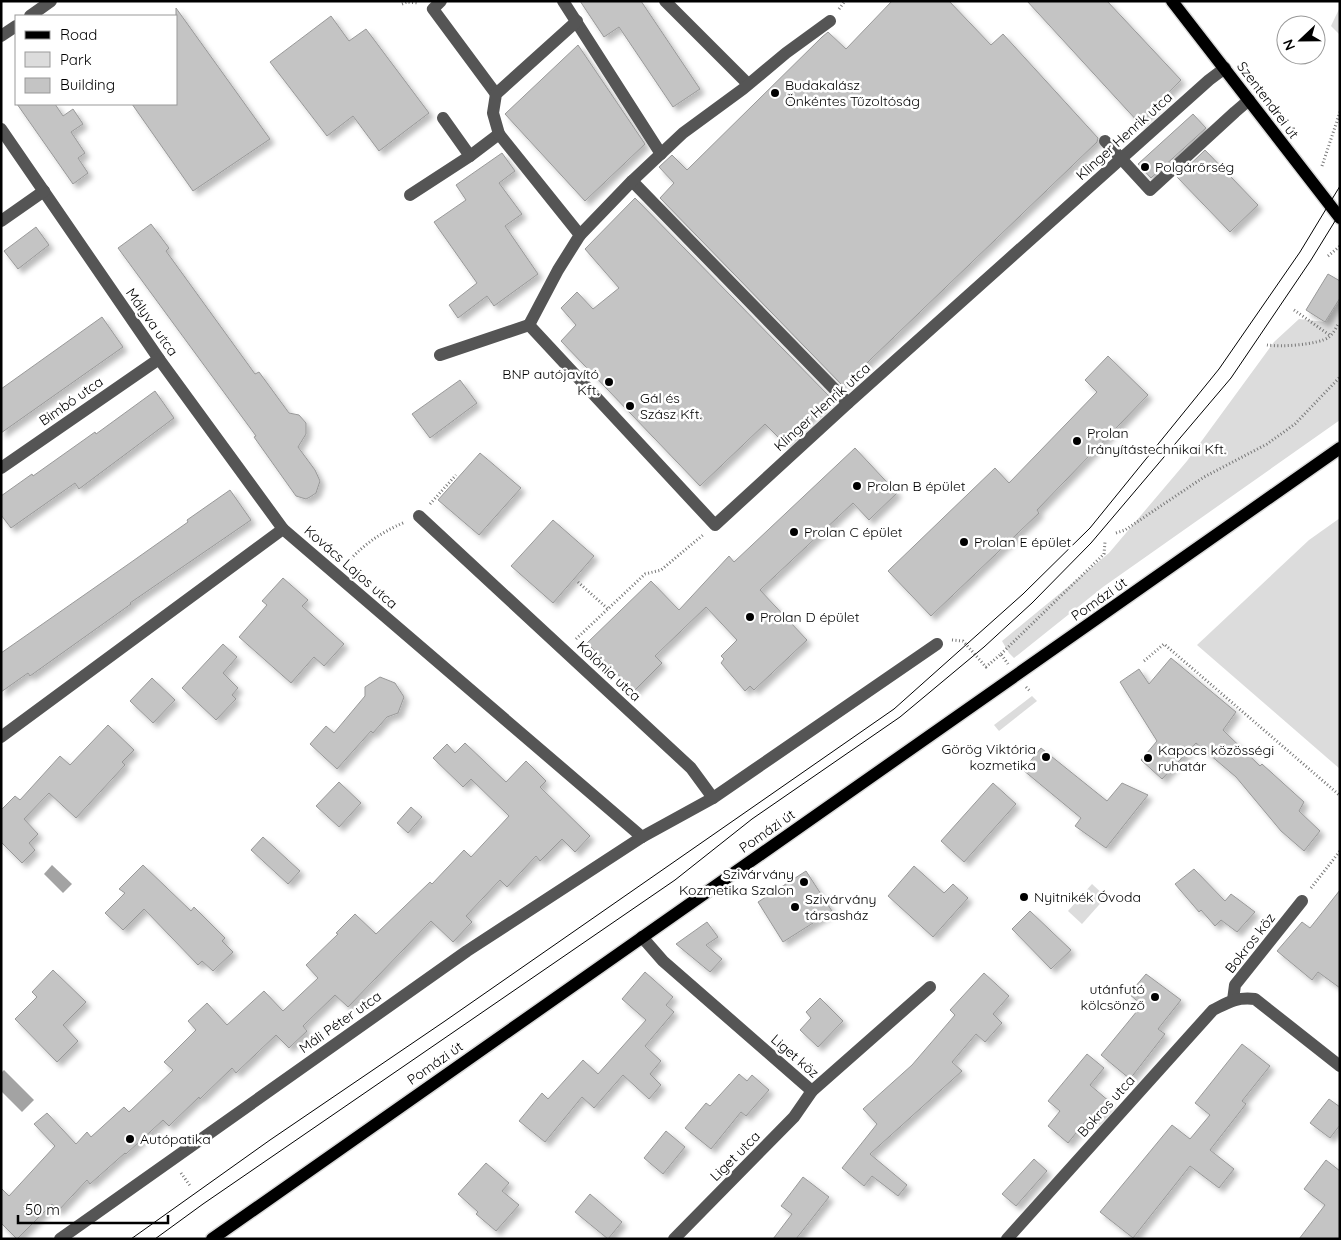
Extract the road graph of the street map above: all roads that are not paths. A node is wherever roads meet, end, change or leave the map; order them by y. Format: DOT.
graph roads {
  1 [pos="51,1"];
  2 [pos="441,1"];
  3 [pos="563,1"];
  4 [pos="664,1"];
  5 [pos="1172,1"];
  6 [pos="31,15"];
  7 [pos="577,21"];
  8 [pos="830,21"];
  9 [pos="15,27"];
  10 [pos="1,36"];
  11 [pos="1225,68"];
  12 [pos="748,84"];
  13 [pos="496,94"];
  14 [pos="1249,100"];
  15 [pos="443,118"];
  16 [pos="1,129"];
  17 [pos="499,134"];
  18 [pos="1105,141"];
  19 [pos="661,154"];
  20 [pos="470,156"];
  21 [pos="1122,159"];
  22 [pos="632,181"];
  23 [pos="44,191"];
  24 [pos="410,195"];
  25 [pos="1340,218"];
  26 [pos="1,222"];
  27 [pos="580,236"];
  28 [pos="529,324"];
  29 [pos="440,355"];
  30 [pos="159,359"];
  31 [pos="848,403"];
  32 [pos="1340,448"];
  33 [pos="1,468"];
  34 [pos="419,516"];
  35 [pos="283,529"];
  36 [pos="937,644"];
  37 [pos="1,737"];
  38 [pos="713,798"];
  39 [pos="642,837"];
  40 [pos="1302,901"];
  41 [pos="642,937"];
  42 [pos="930,987"];
  43 [pos="1233,1000"];
  44 [pos="1340,1066"];
  45 [pos="812,1091"];
  46 [pos="60,1239"];
  47 [pos="212,1239"];
  48 [pos="674,1239"];
  49 [pos="1007,1239"];
  1 -- 6 [label="street"];
  2 -- 13 [label="street"];
  3 -- 7 [label="street"];
  4 -- 12 [label="street"];
  5 -- 11 [label="main road, Szentendrei út"];
  7 -- 13 [label="street"];
  7 -- 19 [label="street"];
  8 -- 12 [label="street"];
  9 -- 10 [label="street"];
  11 -- 14 [label="main road, Szentendrei út"];
  11 -- 21 [label="street, Klinger Henrik utca"];
  12 -- 19 [label="street"];
  13 -- 17 [label="street"];
  14 -- 21 [label="street"];
  14 -- 25 [label="main road, Szentendrei út"];
  15 -- 20 [label="street"];
  16 -- 23 [label="street, Mályva utca"];
  17 -- 20 [label="street"];
  17 -- 27 [label="street"];
  18 -- 21 [label="street"];
  19 -- 22 [label="street"];
  20 -- 24 [label="street"];
  21 -- 31 [label="street, Klinger Henrik utca"];
  22 -- 27 [label="street"];
  22 -- 31 [label="street"];
  23 -- 26 [label="street"];
  23 -- 30 [label="street, Mályva utca"];
  27 -- 28 [label="street"];
  28 -- 29 [label="street"];
  28 -- 31 [label="street, Klinger Henrik utca"];
  30 -- 33 [label="street, Bimbó utca"];
  30 -- 35 [label="street, Mályva utca"];
  32 -- 41 [label="main road, Pomázi út"];
  34 -- 38 [label="street, Kolónia utca"];
  35 -- 37 [label="street, Kovács Lajos utca"];
  35 -- 39 [label="street, Kovács Lajos utca"];
  36 -- 38 [label="street"];
  38 -- 39 [label="street"];
  39 -- 46 [label="street, Máli Péter utca"];
  40 -- 43 [label="street, Bokros köz"];
  41 -- 45 [label="street, Liget köz"];
  41 -- 47 [label="main road, Pomázi út"];
  42 -- 45 [label="street, Liget köz"];
  43 -- 44 [label="street"];
  43 -- 49 [label="street, Bokros utca"];
  45 -- 48 [label="street, Liget utca"];
}
